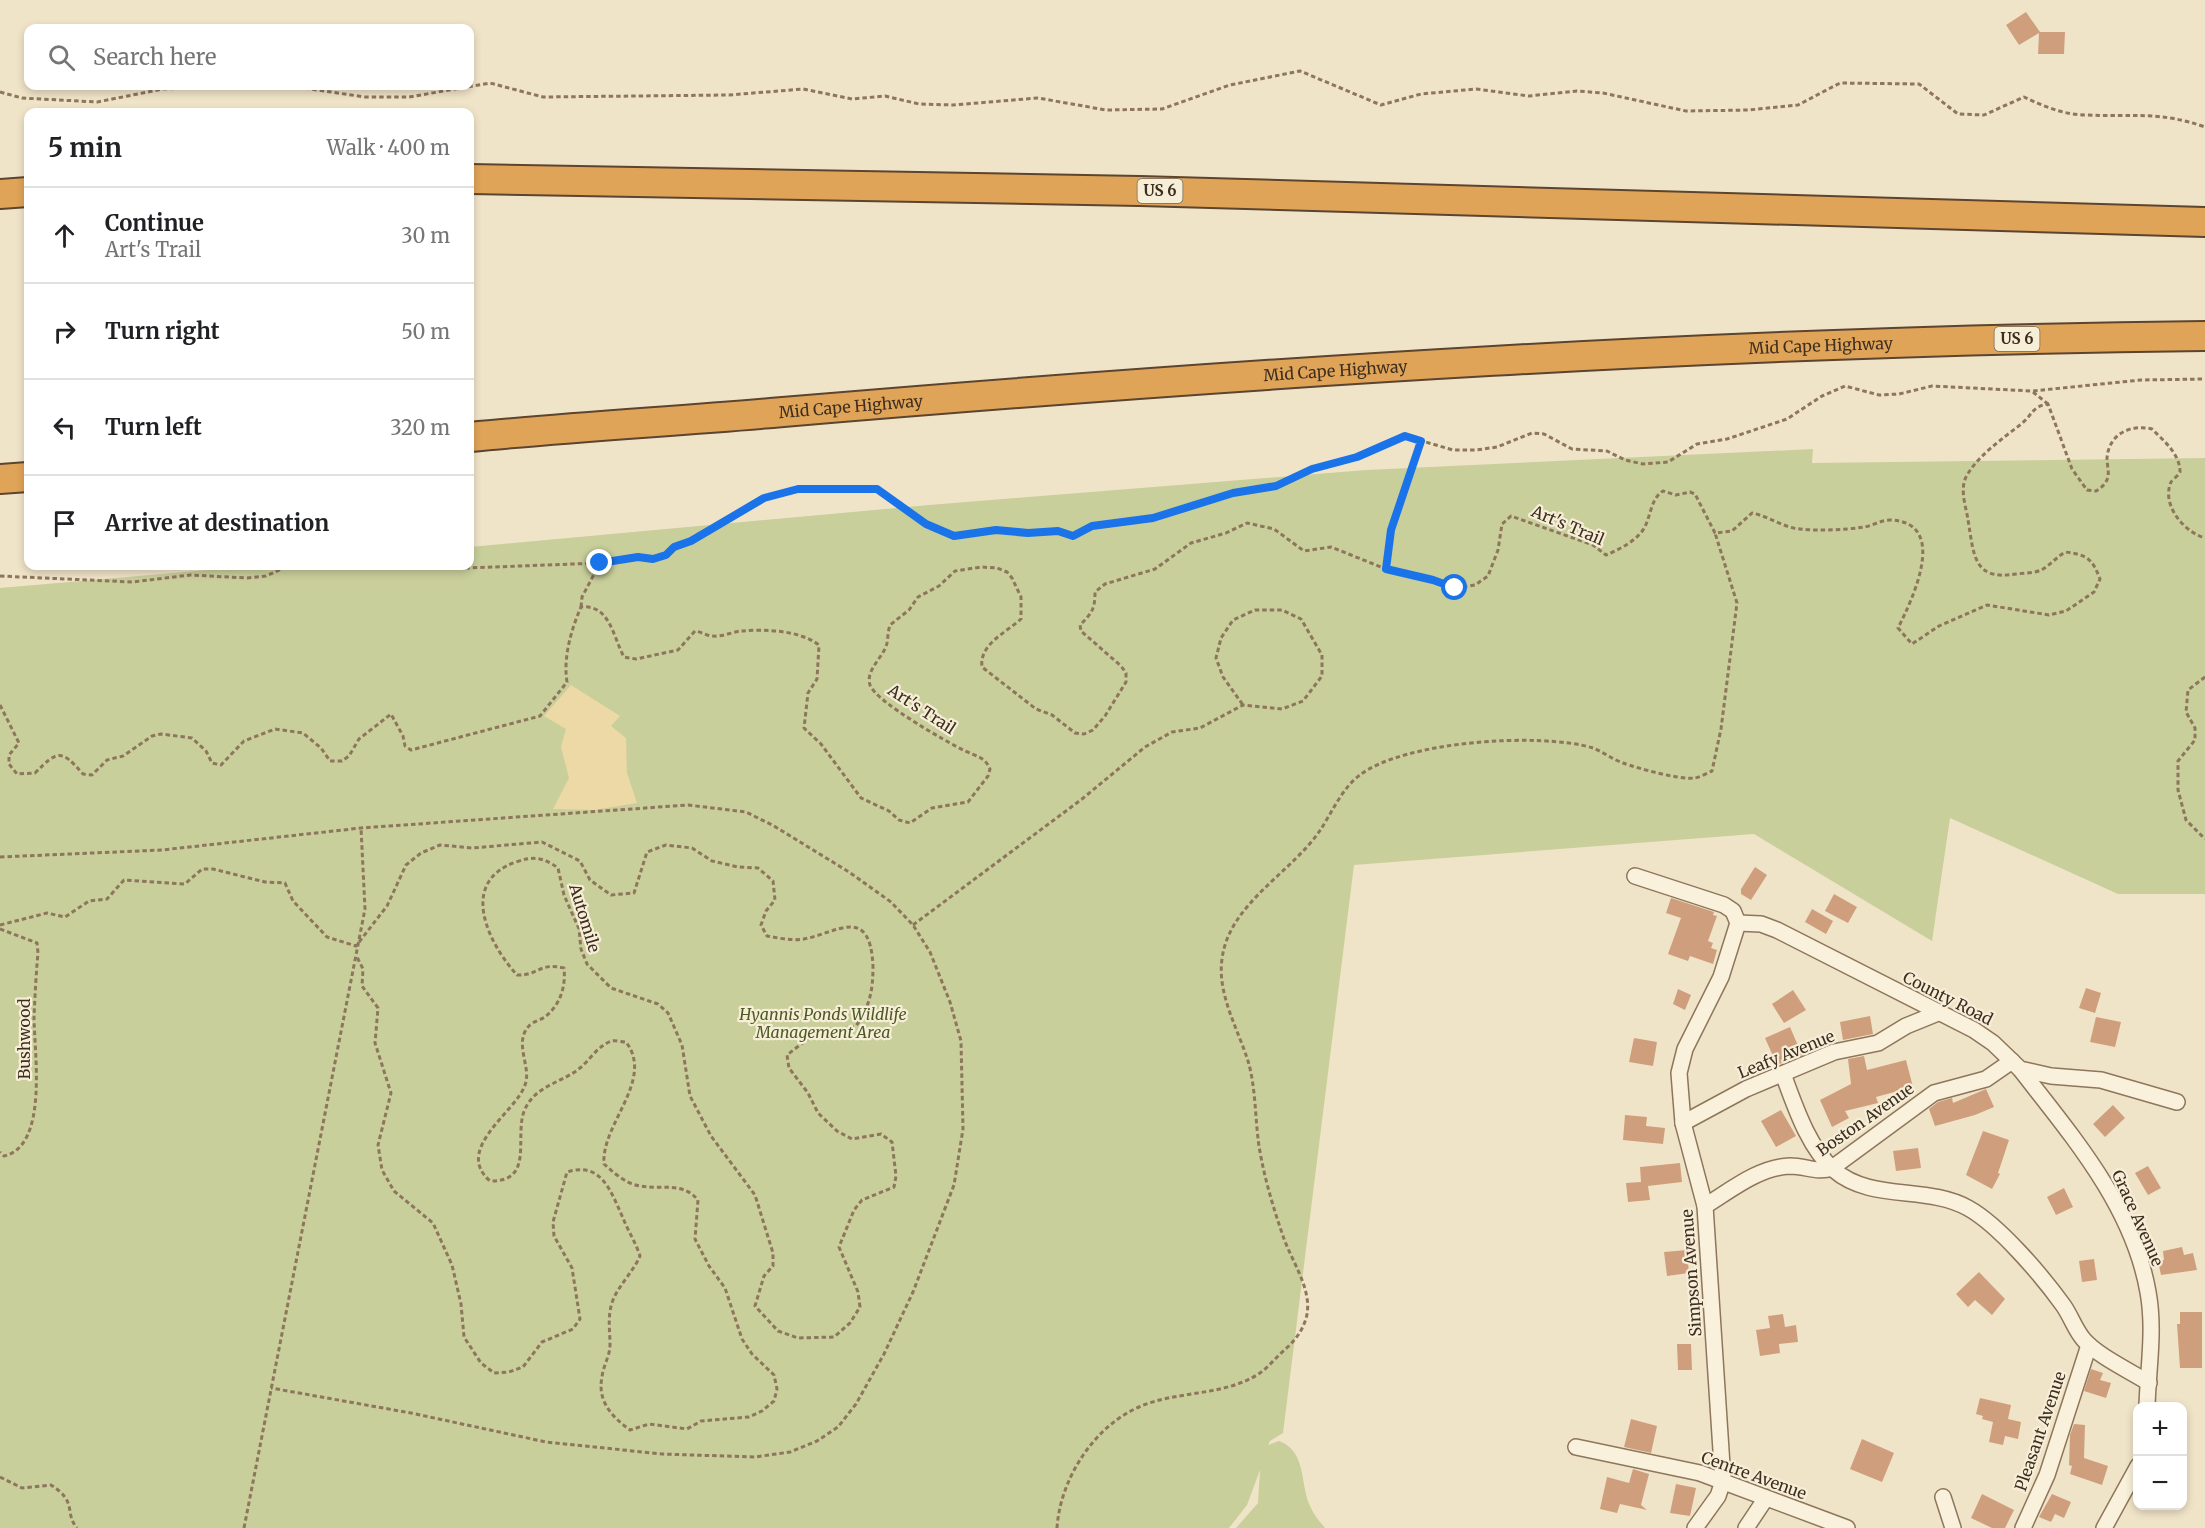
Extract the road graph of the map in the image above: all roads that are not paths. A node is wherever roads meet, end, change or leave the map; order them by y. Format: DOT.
graph roads {
  1 [pos="474,179"];
  2 [pos="24,192"];
  3 [pos="0,194"];
  4 [pos="2205,222"];
  5 [pos="2205,336"];
  6 [pos="474,437"];
  7 [pos="24,477"];
  8 [pos="0,479"];
  9 [pos="1635,876"];
  10 [pos="1738,923"];
  11 [pos="1938,1013"];
  12 [pos="2016,1065"];
  13 [pos="1783,1074"];
  14 [pos="2177,1102"];
  15 [pos="1683,1123"];
  16 [pos="1832,1168"];
  17 [pos="1705,1206"];
  18 [pos="2089,1346"];
  19 [pos="2149,1383"];
  20 [pos="2147,1402"];
  21 [pos="1576,1446"];
  22 [pos="2133,1475"];
  23 [pos="1723,1481"];
  24 [pos="1943,1497"];
  25 [pos="1766,1498"];
  26 [pos="1695,1528"];
  27 [pos="1746,1528"];
  28 [pos="1847,1528"];
  29 [pos="1953,1528"];
  30 [pos="2022,1528"];
  31 [pos="2104,1528"];
  1 -- 4 [label="highway, US 6"];
  2 -- 3 [label="highway"];
  5 -- 6 [label="highway, Mid Cape Highway / US 6"];
  7 -- 8 [label="highway"];
  9 -- 10 [label="street"];
  10 -- 11 [label="street, County Road"];
  10 -- 15 [label="street, Simpson Avenue"];
  11 -- 12 [label="street, County Road"];
  11 -- 13 [label="street, Leafy Avenue"];
  12 -- 14 [label="street, County Road"];
  12 -- 16 [label="street, Boston Avenue"];
  12 -- 19 [label="street, Grace Avenue"];
  13 -- 15 [label="street, Leafy Avenue"];
  13 -- 16 [label="street"];
  15 -- 17 [label="street, Simpson Avenue"];
  16 -- 17 [label="street, Boston Avenue"];
  16 -- 18 [label="street"];
  17 -- 23 [label="street, Simpson Avenue"];
  18 -- 19 [label="street"];
  18 -- 30 [label="street, Pleasant Avenue"];
  19 -- 20 [label="street, Grace Avenue"];
  21 -- 23 [label="street, Centre Avenue"];
  22 -- 31 [label="street"];
  23 -- 25 [label="street, Centre Avenue"];
  23 -- 26 [label="street"];
  24 -- 29 [label="street"];
  25 -- 27 [label="street"];
  25 -- 28 [label="street, Centre Avenue"];
}
